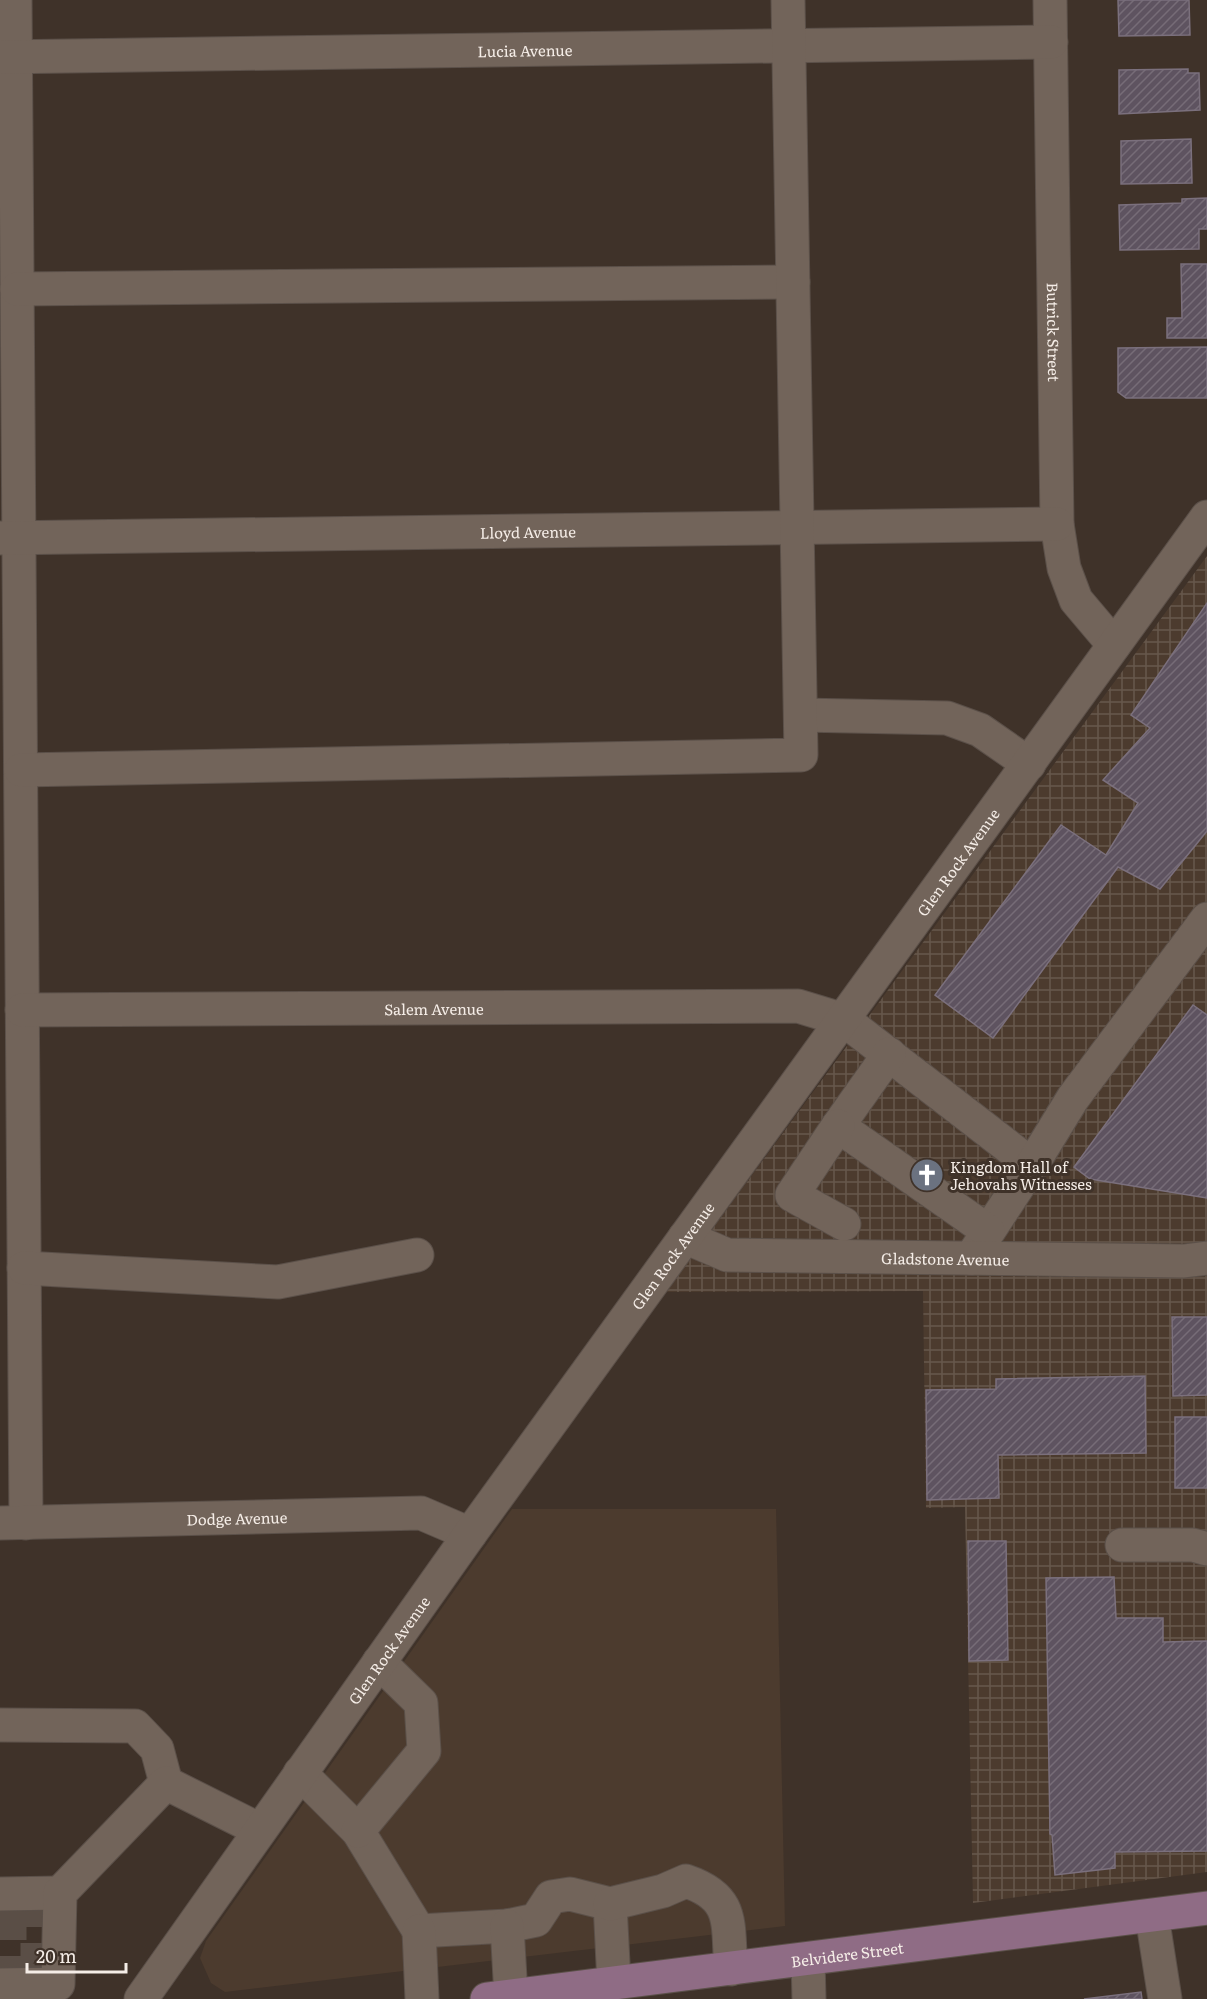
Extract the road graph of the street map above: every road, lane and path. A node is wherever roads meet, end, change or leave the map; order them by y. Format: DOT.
graph roads {
  1 [pos="15,0"];
  2 [pos="788,0"];
  3 [pos="1050,0"];
  4 [pos="1051,42"];
  5 [pos="789,46"];
  6 [pos="8,57"];
  7 [pos="793,282"];
  8 [pos="17,289"];
  9 [pos="1207,516"];
  10 [pos="1057,524"];
  11 [pos="797,528"];
  12 [pos="9,538"];
  13 [pos="1114,645"];
  14 [pos="801,715"];
  15 [pos="1029,764"];
  16 [pos="21,770"];
  17 [pos="1207,920"];
  18 [pos="22,1010"];
  19 [pos="844,1020"];
  20 [pos="889,1054"];
  21 [pos="838,1126"];
  22 [pos="1032,1165"];
  23 [pos="844,1224"];
  24 [pos="988,1231"];
  25 [pos="685,1237"];
  26 [pos="417,1255"];
  27 [pos="971,1258"];
  28 [pos="1207,1258"];
  29 [pos="24,1268"];
  30 [pos="13,1523"];
  31 [pos="470,1534"];
  32 [pos="1122,1545"];
  33 [pos="1207,1549"];
  34 [pos="379,1662"];
  35 [pos="0,1725"];
  36 [pos="300,1773"];
  37 [pos="166,1784"];
  38 [pos="260,1830"];
  39 [pos="358,1831"];
  40 [pos="26,1898"];
  41 [pos="610,1904"];
  42 [pos="1207,1908"];
  43 [pos="1152,1916"];
  44 [pos="507,1926"];
  45 [pos="419,1931"];
  46 [pos="808,1959"];
  47 [pos="731,1969"];
  48 [pos="614,1983"];
  49 [pos="19,1984"];
  50 [pos="499,1997"];
  51 [pos="141,1999"];
  52 [pos="422,1999"];
  53 [pos="809,1999"];
  54 [pos="1165,1999"];
  1 -- 6 [label="street"];
  2 -- 5 [label="street"];
  3 -- 4 [label="street, Butrick Street"];
  4 -- 5 [label="street, Lucia Avenue"];
  4 -- 10 [label="street, Butrick Street"];
  5 -- 6 [label="street, Lucia Avenue"];
  5 -- 7 [label="street"];
  6 -- 8 [label="street"];
  7 -- 8 [label="street"];
  7 -- 11 [label="street"];
  8 -- 12 [label="street"];
  9 -- 13 [label="street, Glen Rock Avenue"];
  10 -- 11 [label="street, Lloyd Avenue"];
  10 -- 13 [label="street, Butrick Street"];
  11 -- 12 [label="street, Lloyd Avenue"];
  11 -- 14 [label="street"];
  12 -- 16 [label="street"];
  13 -- 15 [label="street, Glen Rock Avenue"];
  14 -- 15 [label="street"];
  14 -- 16 [label="street"];
  15 -- 19 [label="street, Glen Rock Avenue"];
  16 -- 18 [label="street"];
  17 -- 22 [label="street"];
  18 -- 19 [label="street, Salem Avenue"];
  18 -- 29 [label="street"];
  19 -- 20 [label="street"];
  19 -- 25 [label="street, Glen Rock Avenue"];
  20 -- 21 [label="street"];
  20 -- 22 [label="street"];
  21 -- 23 [label="street"];
  21 -- 24 [label="street"];
  22 -- 24 [label="street"];
  24 -- 27 [label="street"];
  25 -- 27 [label="street, Gladstone Avenue"];
  25 -- 31 [label="street, Glen Rock Avenue"];
  26 -- 29 [label="street"];
  27 -- 28 [label="street, Gladstone Avenue"];
  29 -- 30 [label="street"];
  30 -- 31 [label="street, Dodge Avenue"];
  31 -- 34 [label="street, Glen Rock Avenue"];
  32 -- 33 [label="street"];
  34 -- 36 [label="street, Glen Rock Avenue"];
  34 -- 39 [label="street"];
  35 -- 37 [label="street"];
  36 -- 38 [label="street, Glen Rock Avenue"];
  36 -- 39 [label="street"];
  37 -- 38 [label="street"];
  37 -- 40 [label="street"];
  38 -- 51 [label="street, Glen Rock Avenue"];
  39 -- 45 [label="street"];
  40 -- 49 [label="street"];
  41 -- 44 [label="street"];
  41 -- 47 [label="street"];
  41 -- 48 [label="street"];
  42 -- 43 [label="main road, Belvidere Street"];
  43 -- 46 [label="main road, Belvidere Street"];
  43 -- 54 [label="street"];
  44 -- 45 [label="street"];
  44 -- 50 [label="street"];
  45 -- 52 [label="street"];
  46 -- 47 [label="main road, Belvidere Street"];
  46 -- 53 [label="street"];
  47 -- 48 [label="main road, Belvidere Street"];
  48 -- 50 [label="main road, Belvidere Street"];
}
